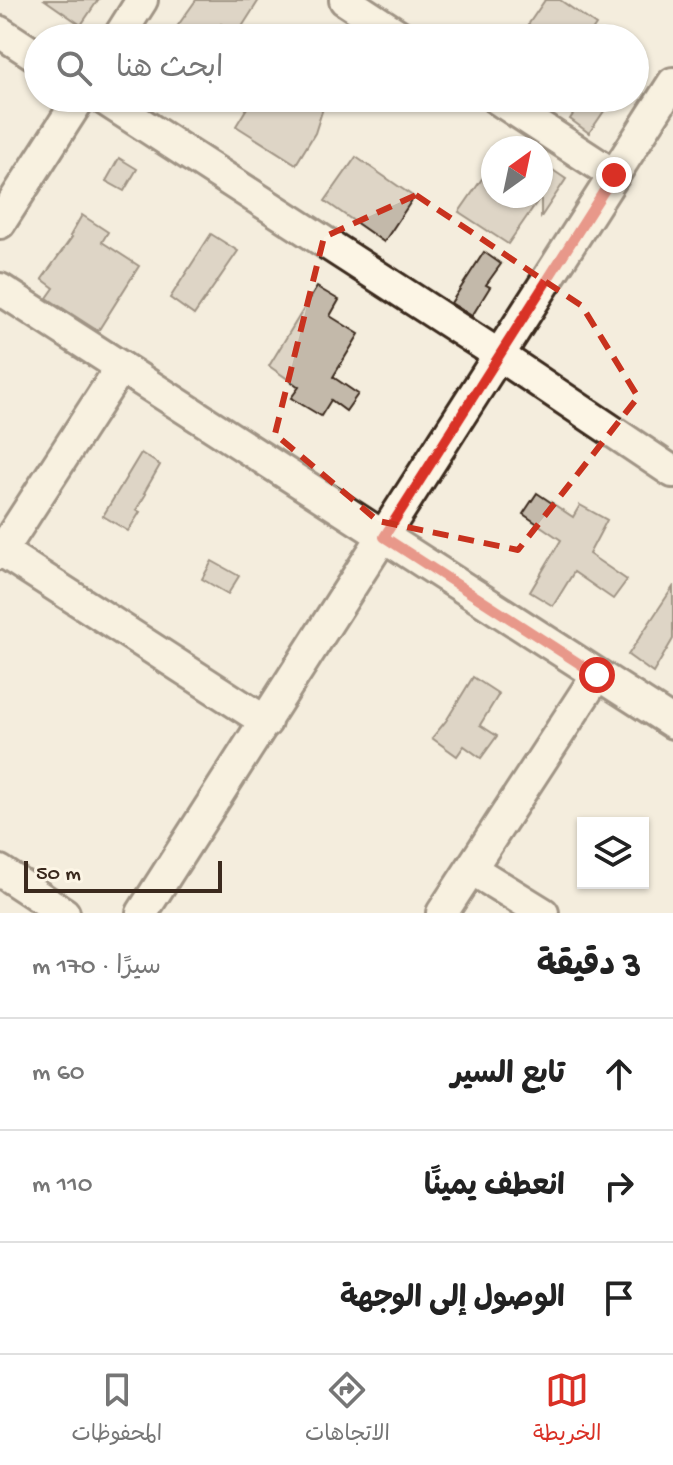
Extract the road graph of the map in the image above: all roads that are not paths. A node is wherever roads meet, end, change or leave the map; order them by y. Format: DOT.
graph roads {
  1 [pos="142,0"];
  2 [pos="358,4"];
  3 [pos="127,24"];
  4 [pos="384,24"];
  5 [pos="0,32"];
  6 [pos="24,48"];
  7 [pos="673,83"];
  8 [pos="71,112"];
  9 [pos="124,112"];
  10 [pos="517,112"];
  11 [pos="614,175"];
  12 [pos="0,223"];
  13 [pos="0,289"];
  14 [pos="499,355"];
  15 [pos="121,367"];
  16 [pos="673,472"];
  17 [pos="384,537"];
  18 [pos="1,552"];
  19 [pos="597,675"];
  20 [pos="266,722"];
  21 [pos="673,723"];
  22 [pos="473,870"];
  23 [pos="0,871"];
  24 [pos="64,913"];
  25 [pos="142,913"];
  26 [pos="442,913"];
  27 [pos="543,913"];
  1 -- 3 [label="street"];
  2 -- 4 [label="street"];
  5 -- 6 [label="street"];
  7 -- 11 [label="street"];
  8 -- 12 [label="street"];
  9 -- 14 [label="street"];
  10 -- 11 [label="street"];
  11 -- 14 [label="street"];
  13 -- 15 [label="street"];
  14 -- 16 [label="street"];
  14 -- 17 [label="street"];
  15 -- 17 [label="street"];
  15 -- 18 [label="street"];
  17 -- 19 [label="street"];
  17 -- 20 [label="street"];
  18 -- 20 [label="street"];
  19 -- 21 [label="street"];
  19 -- 22 [label="street"];
  20 -- 25 [label="street"];
  22 -- 26 [label="street"];
  22 -- 27 [label="street"];
  23 -- 24 [label="street"];
}
